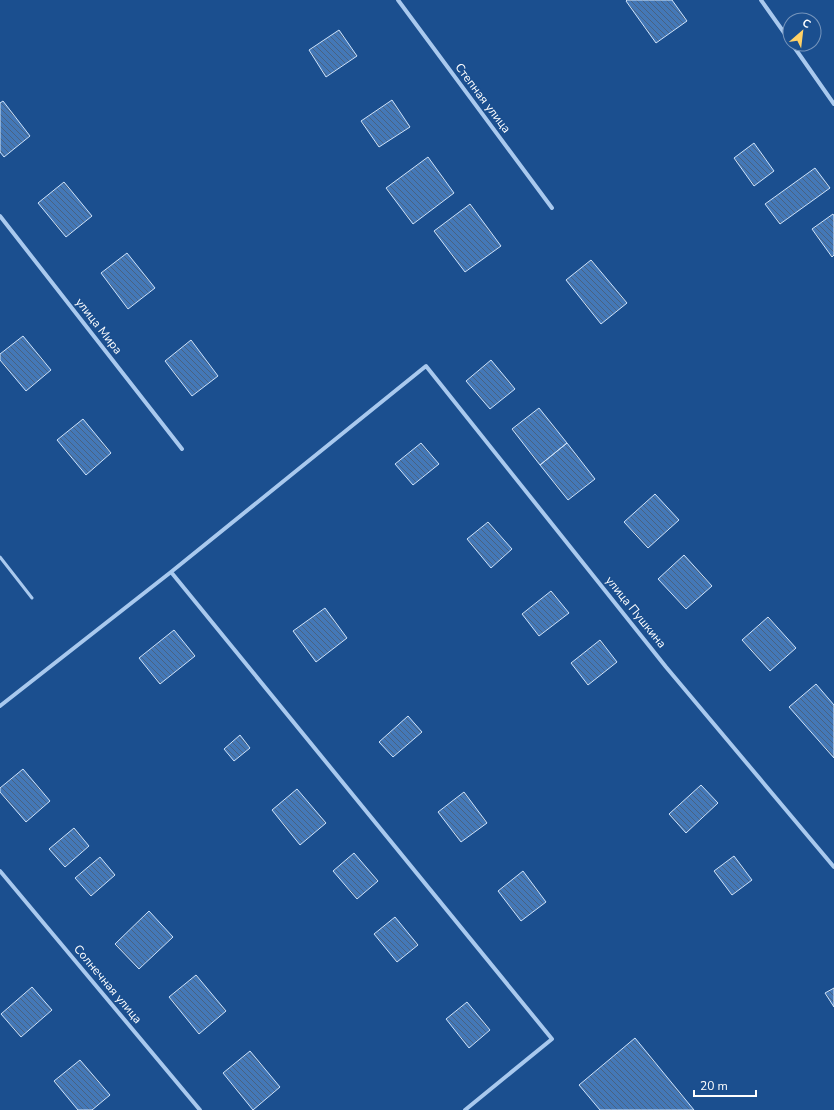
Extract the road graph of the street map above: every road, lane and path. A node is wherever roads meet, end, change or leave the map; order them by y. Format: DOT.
graph roads {
  1 [pos="398,0"];
  2 [pos="761,0"];
  3 [pos="782,30"];
  4 [pos="798,52"];
  5 [pos="834,104"];
  6 [pos="552,208"];
  7 [pos="0,216"];
  8 [pos="182,449"];
  9 [pos="0,558"];
  10 [pos="171,572"];
  11 [pos="32,598"];
  12 [pos="0,706"];
  13 [pos="834,867"];
  14 [pos="0,871"];
  15 [pos="200,1110"];
  16 [pos="465,1110"];
  1 -- 6 [label="street, Степная улица"];
  2 -- 3 [label="street"];
  4 -- 5 [label="street"];
  7 -- 8 [label="street, улица Мира"];
  9 -- 11 [label="lane"];
  10 -- 12 [label="street"];
  10 -- 13 [label="street, улица Пушкина"];
  10 -- 16 [label="street"];
  14 -- 15 [label="street, Солнечная улица"];
}
